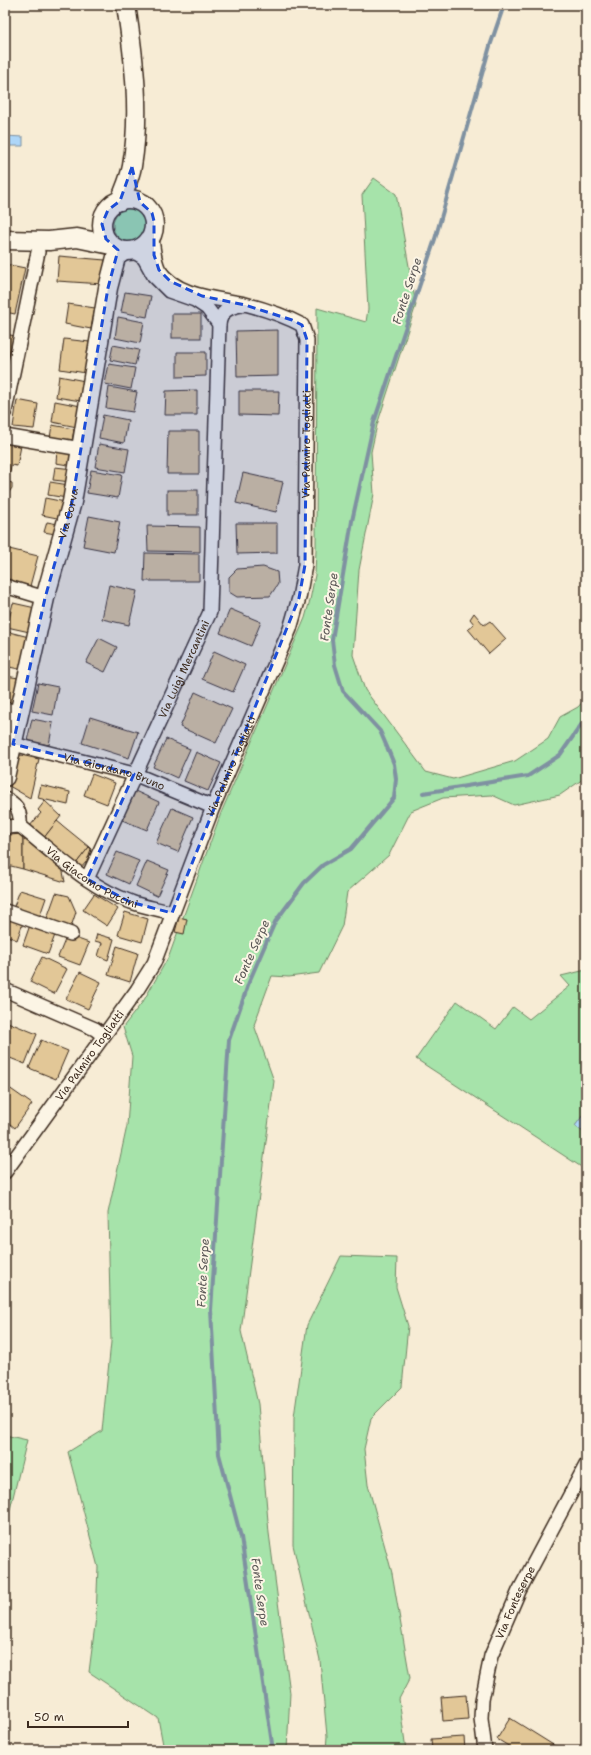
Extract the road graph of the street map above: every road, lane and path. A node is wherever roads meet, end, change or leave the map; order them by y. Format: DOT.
graph roads {
  1 [pos="126,5"];
  2 [pos="132,168"];
  3 [pos="120,201"];
  4 [pos="140,202"];
  5 [pos="102,224"];
  6 [pos="152,237"];
  7 [pos="77,238"];
  8 [pos="5,240"];
  9 [pos="122,249"];
  10 [pos="38,252"];
  11 [pos="245,304"];
  12 [pos="219,324"];
  13 [pos="5,412"];
  14 [pos="5,436"];
  15 [pos="81,449"];
  16 [pos="5,586"];
  17 [pos="45,598"];
  18 [pos="13,710"];
  19 [pos="13,744"];
  20 [pos="134,774"];
  21 [pos="5,777"];
  22 [pos="5,798"];
  23 [pos="214,807"];
  24 [pos="20,826"];
  25 [pos="5,827"];
  26 [pos="87,879"];
  27 [pos="5,911"];
  28 [pos="172,913"];
  29 [pos="71,934"];
  30 [pos="5,990"];
  31 [pos="104,1035"];
  32 [pos="5,1172"];
  33 [pos="586,1465"];
  34 [pos="485,1750"];
  1 -- 2 [label="street"];
  2 -- 3 [label="street"];
  2 -- 4 [label="street"];
  3 -- 4 [label="street"];
  3 -- 5 [label="street"];
  4 -- 6 [label="street"];
  5 -- 7 [label="street"];
  5 -- 9 [label="street"];
  6 -- 9 [label="street"];
  6 -- 11 [label="street"];
  7 -- 8 [label="street"];
  7 -- 9 [label="street"];
  9 -- 12 [label="street"];
  9 -- 15 [label="street, Via Corva"];
  10 -- 13 [label="street"];
  11 -- 12 [label="street"];
  11 -- 23 [label="street, Via Palmiro Togliatti"];
  12 -- 20 [label="street, Via Luigi Mercantini"];
  14 -- 15 [label="street"];
  15 -- 17 [label="street, Via Corva"];
  16 -- 17 [label="street"];
  17 -- 18 [label="street, Via Corva"];
  18 -- 19 [label="street, Via Corva"];
  19 -- 20 [label="street, Via Giordano Bruno"];
  19 -- 21 [label="street, Via Corva"];
  20 -- 23 [label="street, Via Giordano Bruno"];
  20 -- 26 [label="street, Via Luigi Mercantini"];
  22 -- 24 [label="street"];
  23 -- 28 [label="street, Via Palmiro Togliatti"];
  24 -- 25 [label="street"];
  24 -- 26 [label="street, Via Giacomo Puccini"];
  26 -- 28 [label="street, Via Giacomo Puccini"];
  27 -- 29 [label="street"];
  28 -- 31 [label="street, Via Palmiro Togliatti"];
  30 -- 31 [label="street"];
  31 -- 32 [label="street, Via Palmiro Togliatti"];
  33 -- 34 [label="street, Via Fonteserpe"];
}
